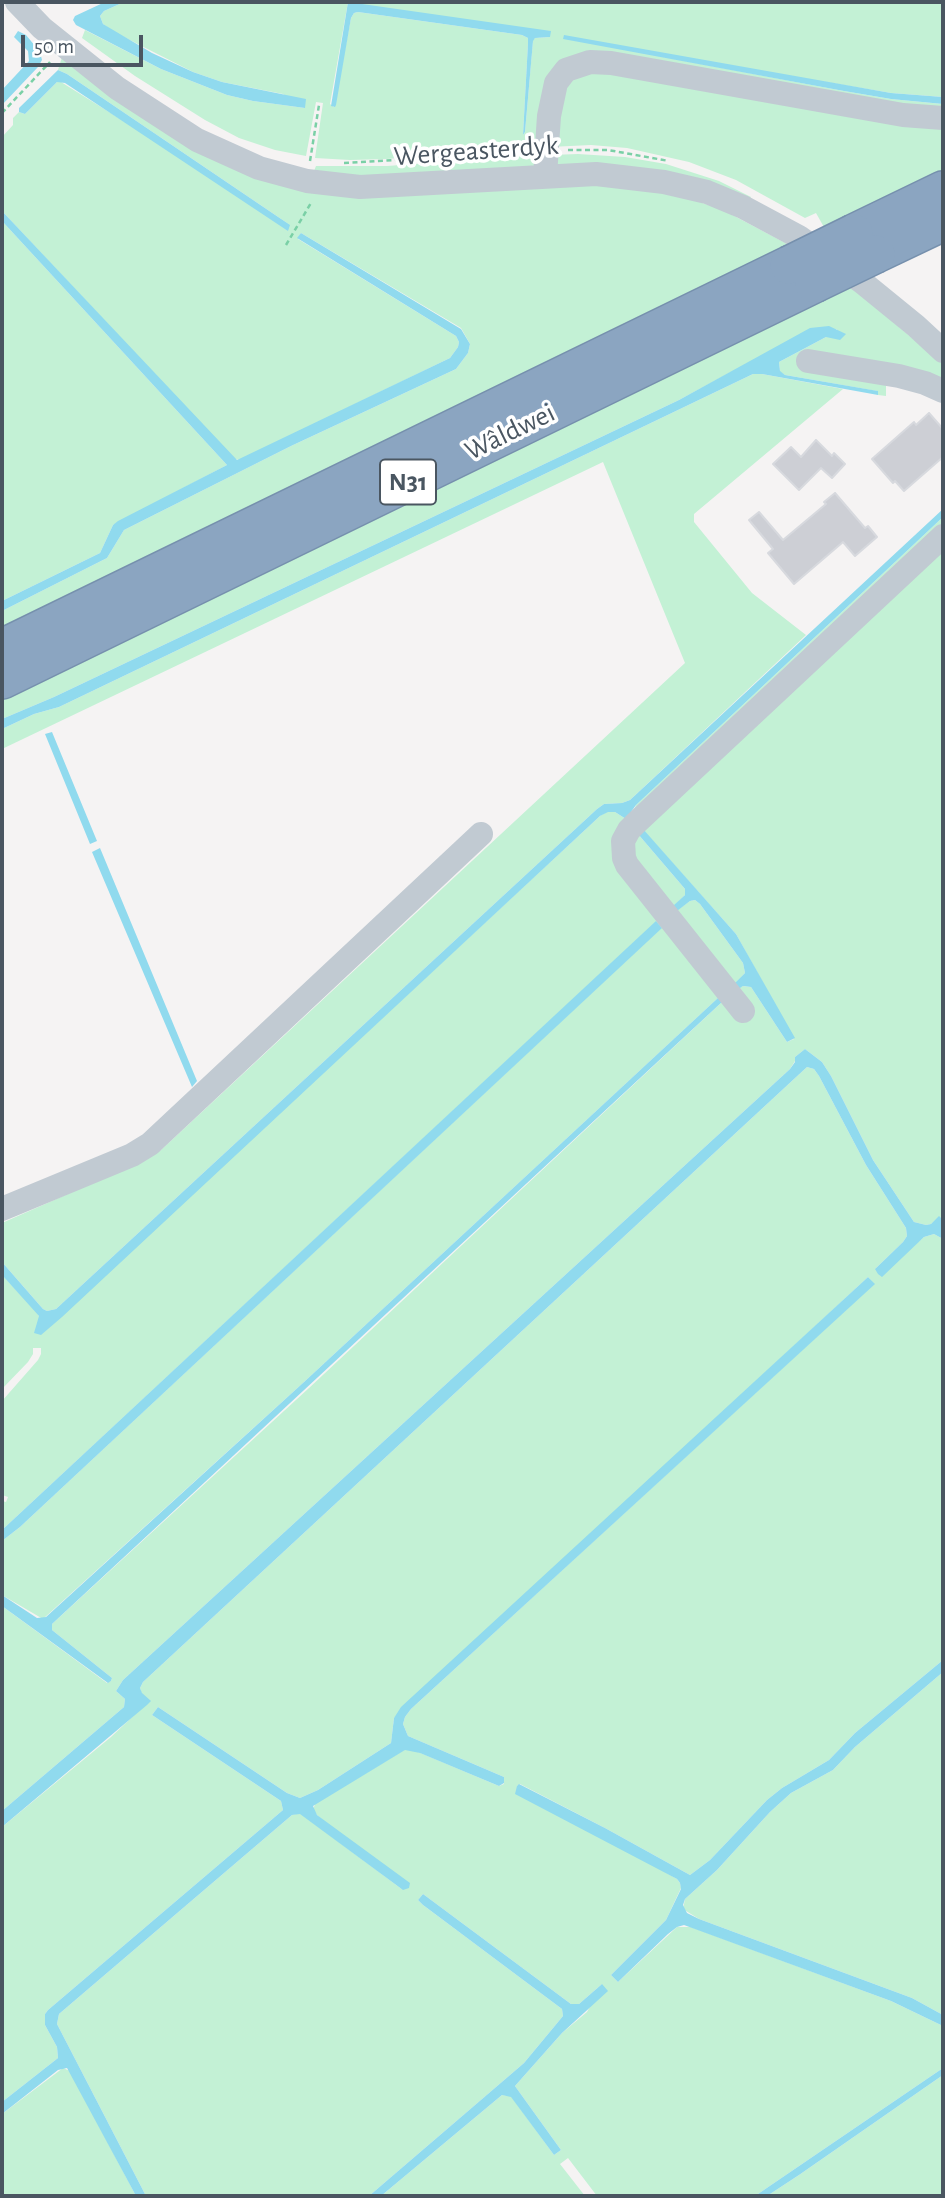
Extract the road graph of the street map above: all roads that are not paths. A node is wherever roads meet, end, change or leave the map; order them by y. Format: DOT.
graph roads {
  1 [pos="17,2"];
  2 [pos="943,118"];
  3 [pos="545,176"];
  4 [pos="943,190"];
  5 [pos="943,222"];
  6 [pos="865,244"];
  7 [pos="801,274"];
  8 [pos="943,351"];
  9 [pos="808,361"];
  10 [pos="943,391"];
  11 [pos="943,536"];
  12 [pos="2,648"];
  13 [pos="2,680"];
  14 [pos="481,834"];
  15 [pos="743,1011"];
  16 [pos="2,1209"];
  1 -- 3 [label="street, Wergeasterdyk"];
  2 -- 3 [label="street"];
  3 -- 8 [label="street, Wergeasterdyk"];
  4 -- 6 [label="highway, Wâldwei / N31"];
  5 -- 6 [label="highway, Wâldwei / N31"];
  6 -- 7 [label="highway, Wâldwei / N31, bridge"];
  7 -- 12 [label="highway, Wâldwei / N31"];
  7 -- 13 [label="highway, Wâldwei / N31"];
  9 -- 10 [label="street"];
  11 -- 15 [label="street"];
  14 -- 16 [label="street"];
}
